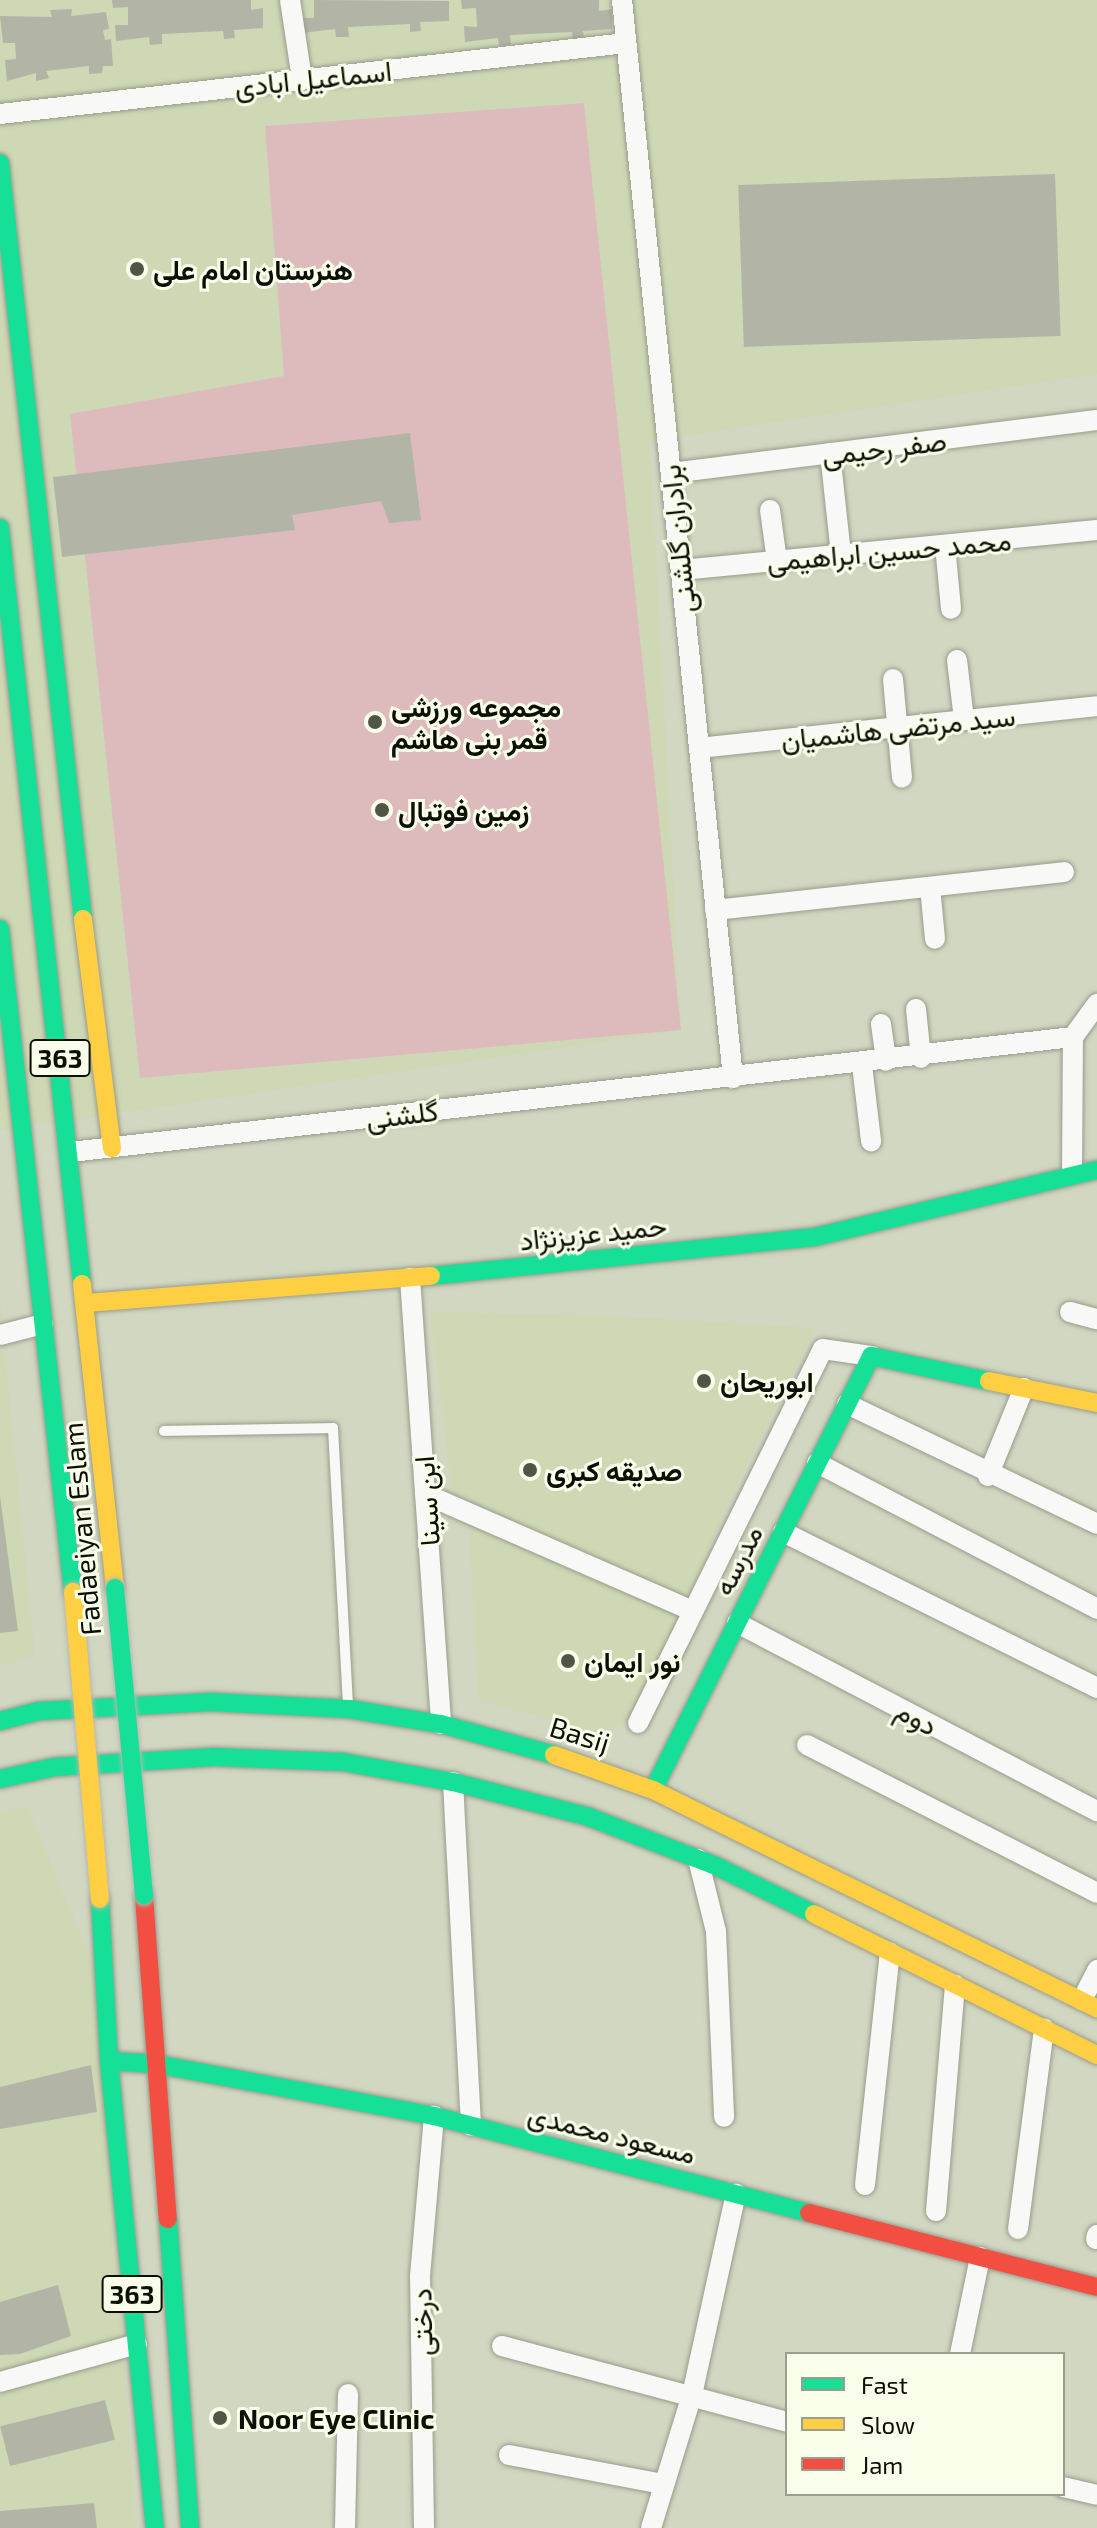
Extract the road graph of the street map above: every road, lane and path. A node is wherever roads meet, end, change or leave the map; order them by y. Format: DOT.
graph roads {
  1 [pos="290,0"];
  2 [pos="622,0"];
  3 [pos="626,43"];
  4 [pos="302,79"];
  5 [pos="0,114"];
  6 [pos="0,163"];
  7 [pos="1097,420"];
  8 [pos="830,453"];
  9 [pos="671,473"];
  10 [pos="770,510"];
  11 [pos="0,528"];
  12 [pos="1097,530"];
  13 [pos="945,545"];
  14 [pos="841,555"];
  15 [pos="777,561"];
  16 [pos="681,570"];
  17 [pos="951,609"];
  18 [pos="957,660"];
  19 [pos="893,679"];
  20 [pos="1097,706"];
  21 [pos="964,720"];
  22 [pos="898,727"];
  23 [pos="699,748"];
  24 [pos="902,778"];
  25 [pos="1064,872"];
  26 [pos="930,887"];
  27 [pos="715,910"];
  28 [pos="0,929"];
  29 [pos="935,939"];
  30 [pos="1097,1004"];
  31 [pos="916,1009"];
  32 [pos="881,1024"];
  33 [pos="1073,1037"];
  34 [pos="921,1058"];
  35 [pos="886,1061"];
  36 [pos="862,1065"];
  37 [pos="733,1078"];
  38 [pos="871,1141"];
  39 [pos="112,1148"];
  40 [pos="71,1152"];
  41 [pos="1097,1170"];
  42 [pos="1072,1174"];
  43 [pos="410,1278"];
  44 [pos="86,1303"];
  45 [pos="1070,1312"];
  46 [pos="1097,1319"];
  47 [pos="43,1324"];
  48 [pos="0,1335"];
  49 [pos="871,1356"];
  50 [pos="1024,1388"];
  51 [pos="1097,1403"];
  52 [pos="847,1404"];
  53 [pos="164,1431"];
  54 [pos="817,1463"];
  55 [pos="988,1476"];
  56 [pos="425,1494"];
  57 [pos="1097,1524"];
  58 [pos="783,1532"];
  59 [pos="1097,1609"];
  60 [pos="693,1611"];
  61 [pos="737,1623"];
  62 [pos="1097,1688"];
  63 [pos="349,1709"];
  64 [pos="0,1721"];
  65 [pos="638,1723"];
  66 [pos="441,1724"];
  67 [pos="807,1745"];
  68 [pos="0,1779"];
  69 [pos="453,1782"];
  70 [pos="653,1790"];
  71 [pos="1097,1811"];
  72 [pos="698,1859"];
  73 [pos="1097,1893"];
  74 [pos="890,1952"];
  75 [pos="1097,1970"];
  76 [pos="955,1985"];
  77 [pos="1089,2004"];
  78 [pos="1044,2029"];
  79 [pos="1097,2055"];
  80 [pos="109,2061"];
  81 [pos="156,2064"];
  82 [pos="434,2116"];
  83 [pos="724,2117"];
  84 [pos="471,2126"];
  85 [pos="865,2185"];
  86 [pos="736,2194"];
  87 [pos="936,2211"];
  88 [pos="1018,2229"];
  89 [pos="980,2257"];
  90 [pos="1097,2287"];
  91 [pos="137,2344"];
  92 [pos="502,2346"];
  93 [pos="960,2352"];
  94 [pos="0,2382"];
  95 [pos="348,2394"];
  96 [pos="692,2395"];
  97 [pos="785,2421"];
  98 [pos="509,2455"];
  99 [pos="663,2484"];
  100 [pos="1065,2487"];
  101 [pos="1097,2495"];
  102 [pos="155,2528"];
  103 [pos="190,2528"];
  104 [pos="345,2528"];
  105 [pos="424,2528"];
  106 [pos="651,2528"];
  1 -- 4 [label="street"];
  2 -- 3 [label="street, برادران گلشنی"];
  3 -- 4 [label="street, اسماعیل ابادی"];
  3 -- 9 [label="street, برادران گلشنی"];
  4 -- 5 [label="street, اسماعیل ابادی"];
  6 -- 39 [label="main road"];
  7 -- 8 [label="street, صفر رحیمی"];
  8 -- 9 [label="street, صفر رحیمی"];
  8 -- 14 [label="street"];
  9 -- 16 [label="street, برادران گلشنی"];
  10 -- 15 [label="street"];
  11 -- 40 [label="main road, Fadaeiyan Eslam / 363"];
  12 -- 13 [label="street, محمد حسین ابراهیمی"];
  13 -- 14 [label="street, محمد حسین ابراهیمی"];
  13 -- 17 [label="street"];
  14 -- 15 [label="street, محمد حسین ابراهیمی"];
  15 -- 16 [label="street, محمد حسین ابراهیمی"];
  16 -- 23 [label="street, برادران گلشنی"];
  18 -- 21 [label="street"];
  19 -- 22 [label="street"];
  20 -- 21 [label="street, سید مرتضی هاشمیان"];
  21 -- 22 [label="street, سید مرتضی هاشمیان"];
  22 -- 23 [label="street, سید مرتضی هاشمیان"];
  22 -- 24 [label="street"];
  23 -- 27 [label="street, برادران گلشنی"];
  25 -- 26 [label="street"];
  26 -- 27 [label="street"];
  26 -- 29 [label="street"];
  27 -- 37 [label="street, برادران گلشنی"];
  28 -- 47 [label="main road, Fadaeiyan Eslam / 363"];
  30 -- 33 [label="street"];
  31 -- 34 [label="street"];
  32 -- 35 [label="street"];
  33 -- 34 [label="street, گلشنی"];
  33 -- 42 [label="street"];
  34 -- 35 [label="street, گلشنی"];
  35 -- 36 [label="street, گلشنی"];
  36 -- 37 [label="street, گلشنی"];
  36 -- 38 [label="street"];
  37 -- 39 [label="street, گلشنی"];
  39 -- 40 [label="street, گلشنی"];
  40 -- 44 [label="main road, Fadaeiyan Eslam / 363"];
  41 -- 42 [label="main road, حمید عزیزنژاد"];
  42 -- 43 [label="main road, حمید عزیزنژاد"];
  43 -- 44 [label="main road, حمید عزیزنژاد"];
  43 -- 56 [label="street, ابن سینا"];
  44 -- 81 [label="main road, Fadaeiyan Eslam / 363, bridge"];
  45 -- 46 [label="street"];
  47 -- 48 [label="street"];
  47 -- 80 [label="main road, Fadaeiyan Eslam / 363, bridge"];
  49 -- 50 [label="main road"];
  49 -- 52 [label="main road, مدرسه"];
  49 -- 60 [label="street"];
  50 -- 51 [label="main road"];
  50 -- 55 [label="street"];
  52 -- 54 [label="main road, مدرسه"];
  52 -- 55 [label="street"];
  53 -- 63 [label="lane"];
  54 -- 58 [label="main road, مدرسه"];
  54 -- 59 [label="street"];
  55 -- 57 [label="street"];
  56 -- 60 [label="street"];
  56 -- 66 [label="street, ابن سینا"];
  58 -- 61 [label="main road, مدرسه"];
  58 -- 62 [label="street"];
  60 -- 65 [label="street"];
  61 -- 70 [label="main road, مدرسه"];
  61 -- 71 [label="street, دوم"];
  63 -- 64 [label="main road, Basij"];
  63 -- 66 [label="main road, Basij"];
  66 -- 70 [label="main road, Basij"];
  67 -- 73 [label="street"];
  68 -- 69 [label="main road"];
  69 -- 72 [label="main road"];
  69 -- 84 [label="street"];
  70 -- 77 [label="main road, Basij"];
  72 -- 74 [label="main road"];
  72 -- 83 [label="street"];
  74 -- 76 [label="main road"];
  74 -- 85 [label="street"];
  75 -- 77 [label="street"];
  76 -- 78 [label="main road"];
  76 -- 87 [label="street"];
  78 -- 79 [label="main road"];
  78 -- 88 [label="street"];
  80 -- 81 [label="main road, مسعود محمدی"];
  80 -- 91 [label="main road, Fadaeiyan Eslam / 363"];
  81 -- 82 [label="main road, مسعود محمدی"];
  81 -- 103 [label="main road, Fadaeiyan Eslam / 363"];
  82 -- 84 [label="main road, مسعود محمدی"];
  82 -- 105 [label="street, درختی"];
  84 -- 86 [label="main road, مسعود محمدی"];
  86 -- 89 [label="main road, مسعود محمدی"];
  86 -- 96 [label="street"];
  89 -- 90 [label="main road, مسعود محمدی"];
  89 -- 93 [label="street"];
  91 -- 94 [label="street"];
  91 -- 102 [label="main road, Fadaeiyan Eslam / 363"];
  92 -- 96 [label="street"];
  95 -- 104 [label="street"];
  96 -- 97 [label="street"];
  96 -- 99 [label="street"];
  98 -- 99 [label="street"];
  99 -- 106 [label="street"];
  100 -- 101 [label="street"];
}
